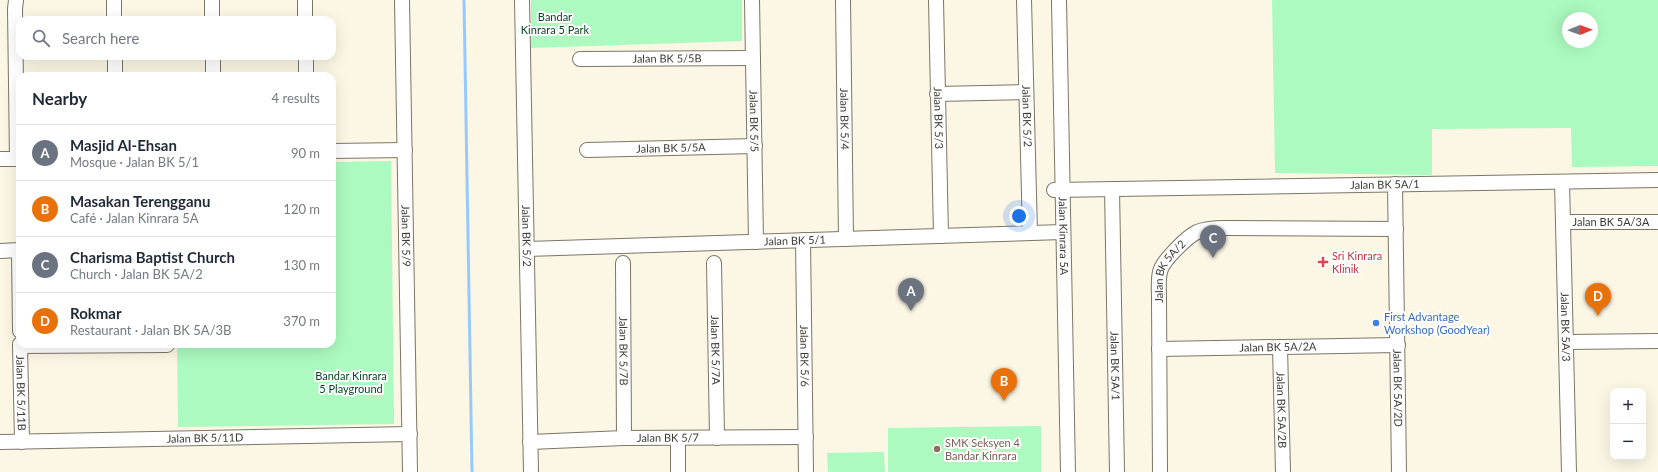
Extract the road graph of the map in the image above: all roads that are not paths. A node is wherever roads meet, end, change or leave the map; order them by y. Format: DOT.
graph roads {
  1 [pos="16,0"];
  2 [pos="114,0"];
  3 [pos="212,0"];
  4 [pos="305,0"];
  5 [pos="402,0"];
  6 [pos="522,0"];
  7 [pos="752,0"];
  8 [pos="843,0"];
  9 [pos="936,0"];
  10 [pos="1024,0"];
  11 [pos="1052,0"];
  12 [pos="1059,0"];
  13 [pos="114,16"];
  14 [pos="212,16"];
  15 [pos="305,16"];
  16 [pos="16,46"];
  17 [pos="753,58"];
  18 [pos="580,59"];
  19 [pos="16,60"];
  20 [pos="114,60"];
  21 [pos="212,60"];
  22 [pos="306,60"];
  23 [pos="17,72"];
  24 [pos="115,72"];
  25 [pos="213,72"];
  26 [pos="306,72"];
  27 [pos="1026,92"];
  28 [pos="937,94"];
  29 [pos="755,146"];
  30 [pos="405,150"];
  31 [pos="587,150"];
  32 [pos="336,151"];
  33 [pos="0,159"];
  34 [pos="16,159"];
  35 [pos="1658,180"];
  36 [pos="1562,182"];
  37 [pos="1396,184"];
  38 [pos="1112,189"];
  39 [pos="1058,190"];
  40 [pos="1563,222"];
  41 [pos="1658,222"];
  42 [pos="1396,228"];
  43 [pos="1059,232"];
  44 [pos="1030,233"];
  45 [pos="941,236"];
  46 [pos="846,239"];
  47 [pos="803,240"];
  48 [pos="756,242"];
  49 [pos="527,249"];
  50 [pos="16,250"];
  51 [pos="0,251"];
  52 [pos="623,263"];
  53 [pos="714,263"];
  54 [pos="1566,342"];
  55 [pos="1658,342"];
  56 [pos="1398,345"];
  57 [pos="1280,347"];
  58 [pos="20,348"];
  59 [pos="1159,349"];
  60 [pos="410,434"];
  61 [pos="806,437"];
  62 [pos="624,438"];
  63 [pos="678,438"];
  64 [pos="717,438"];
  65 [pos="0,442"];
  66 [pos="22,442"];
  67 [pos="530,442"];
  68 [pos="410,472"];
  69 [pos="531,472"];
  70 [pos="678,472"];
  71 [pos="806,472"];
  72 [pos="1060,472"];
  73 [pos="1068,472"];
  74 [pos="1117,472"];
  75 [pos="1160,472"];
  76 [pos="1283,472"];
  77 [pos="1399,472"];
  78 [pos="1569,472"];
  1 -- 16 [label="street"];
  2 -- 13 [label="street"];
  3 -- 14 [label="street"];
  4 -- 15 [label="street"];
  5 -- 30 [label="street, Jalan BK 5/9"];
  6 -- 49 [label="street, Jalan BK 5/2"];
  7 -- 17 [label="street, Jalan BK 5/5"];
  8 -- 46 [label="street, Jalan BK 5/4"];
  9 -- 28 [label="street, Jalan BK 5/3"];
  10 -- 27 [label="street, Jalan BK 5/2"];
  11 -- 39 [label="street, Jalan Kinrara 5A"];
  12 -- 39 [label="street, Jalan Kinrara 5A"];
  17 -- 18 [label="street, Jalan BK 5/5B"];
  17 -- 29 [label="street, Jalan BK 5/5"];
  19 -- 23 [label="street"];
  20 -- 24 [label="street"];
  21 -- 25 [label="street"];
  22 -- 26 [label="street"];
  27 -- 28 [label="street"];
  27 -- 44 [label="street, Jalan BK 5/2"];
  28 -- 45 [label="street, Jalan BK 5/3"];
  29 -- 31 [label="street, Jalan BK 5/5A"];
  29 -- 48 [label="street, Jalan BK 5/5"];
  30 -- 32 [label="street"];
  30 -- 60 [label="street, Jalan BK 5/9"];
  33 -- 34 [label="street"];
  35 -- 36 [label="street, Jalan BK 5A/1"];
  36 -- 37 [label="street, Jalan BK 5A/1"];
  36 -- 40 [label="street, Jalan BK 5A/3"];
  37 -- 38 [label="street, Jalan BK 5A/1"];
  37 -- 42 [label="street, Jalan BK 5A/2D"];
  38 -- 39 [label="street, Jalan BK 5A/1"];
  38 -- 74 [label="street, Jalan BK 5A/1"];
  39 -- 43 [label="street, Jalan Kinrara 5A"];
  40 -- 41 [label="street, Jalan BK 5A/3A"];
  40 -- 54 [label="street, Jalan BK 5A/3"];
  42 -- 56 [label="street, Jalan BK 5A/2D"];
  42 -- 59 [label="street, Jalan BK 5A/2"];
  43 -- 44 [label="street, Jalan BK 5/1"];
  43 -- 72 [label="street, Jalan Kinrara 5A"];
  43 -- 73 [label="street, Jalan Kinrara 5A"];
  44 -- 45 [label="street, Jalan BK 5/1"];
  45 -- 46 [label="street, Jalan BK 5/1"];
  46 -- 47 [label="street, Jalan BK 5/1"];
  47 -- 48 [label="street, Jalan BK 5/1"];
  47 -- 61 [label="street, Jalan BK 5/6"];
  48 -- 49 [label="street, Jalan BK 5/1"];
  49 -- 67 [label="street, Jalan BK 5/2"];
  50 -- 51 [label="street"];
  52 -- 62 [label="street, Jalan BK 5/7B"];
  53 -- 64 [label="street, Jalan BK 5/7A"];
  54 -- 55 [label="street"];
  54 -- 78 [label="street, Jalan BK 5A/3"];
  56 -- 57 [label="street, Jalan BK 5A/2A"];
  56 -- 77 [label="street, Jalan BK 5A/2D"];
  57 -- 59 [label="street, Jalan BK 5A/2A"];
  57 -- 76 [label="street, Jalan BK 5A/2B"];
  58 -- 66 [label="street, Jalan BK 5/11B"];
  59 -- 75 [label="street, Jalan BK 5A/2"];
  60 -- 66 [label="street, Jalan BK 5/11D"];
  60 -- 68 [label="street, Jalan BK 5/9"];
  61 -- 64 [label="street, Jalan BK 5/7"];
  61 -- 71 [label="street, Jalan BK 5/6"];
  62 -- 63 [label="street, Jalan BK 5/7"];
  62 -- 67 [label="street, Jalan BK 5/7"];
  63 -- 64 [label="street, Jalan BK 5/7"];
  63 -- 70 [label="street"];
  65 -- 66 [label="street, Jalan BK 5/11D"];
  67 -- 69 [label="street, Jalan BK 5/2"];
}
